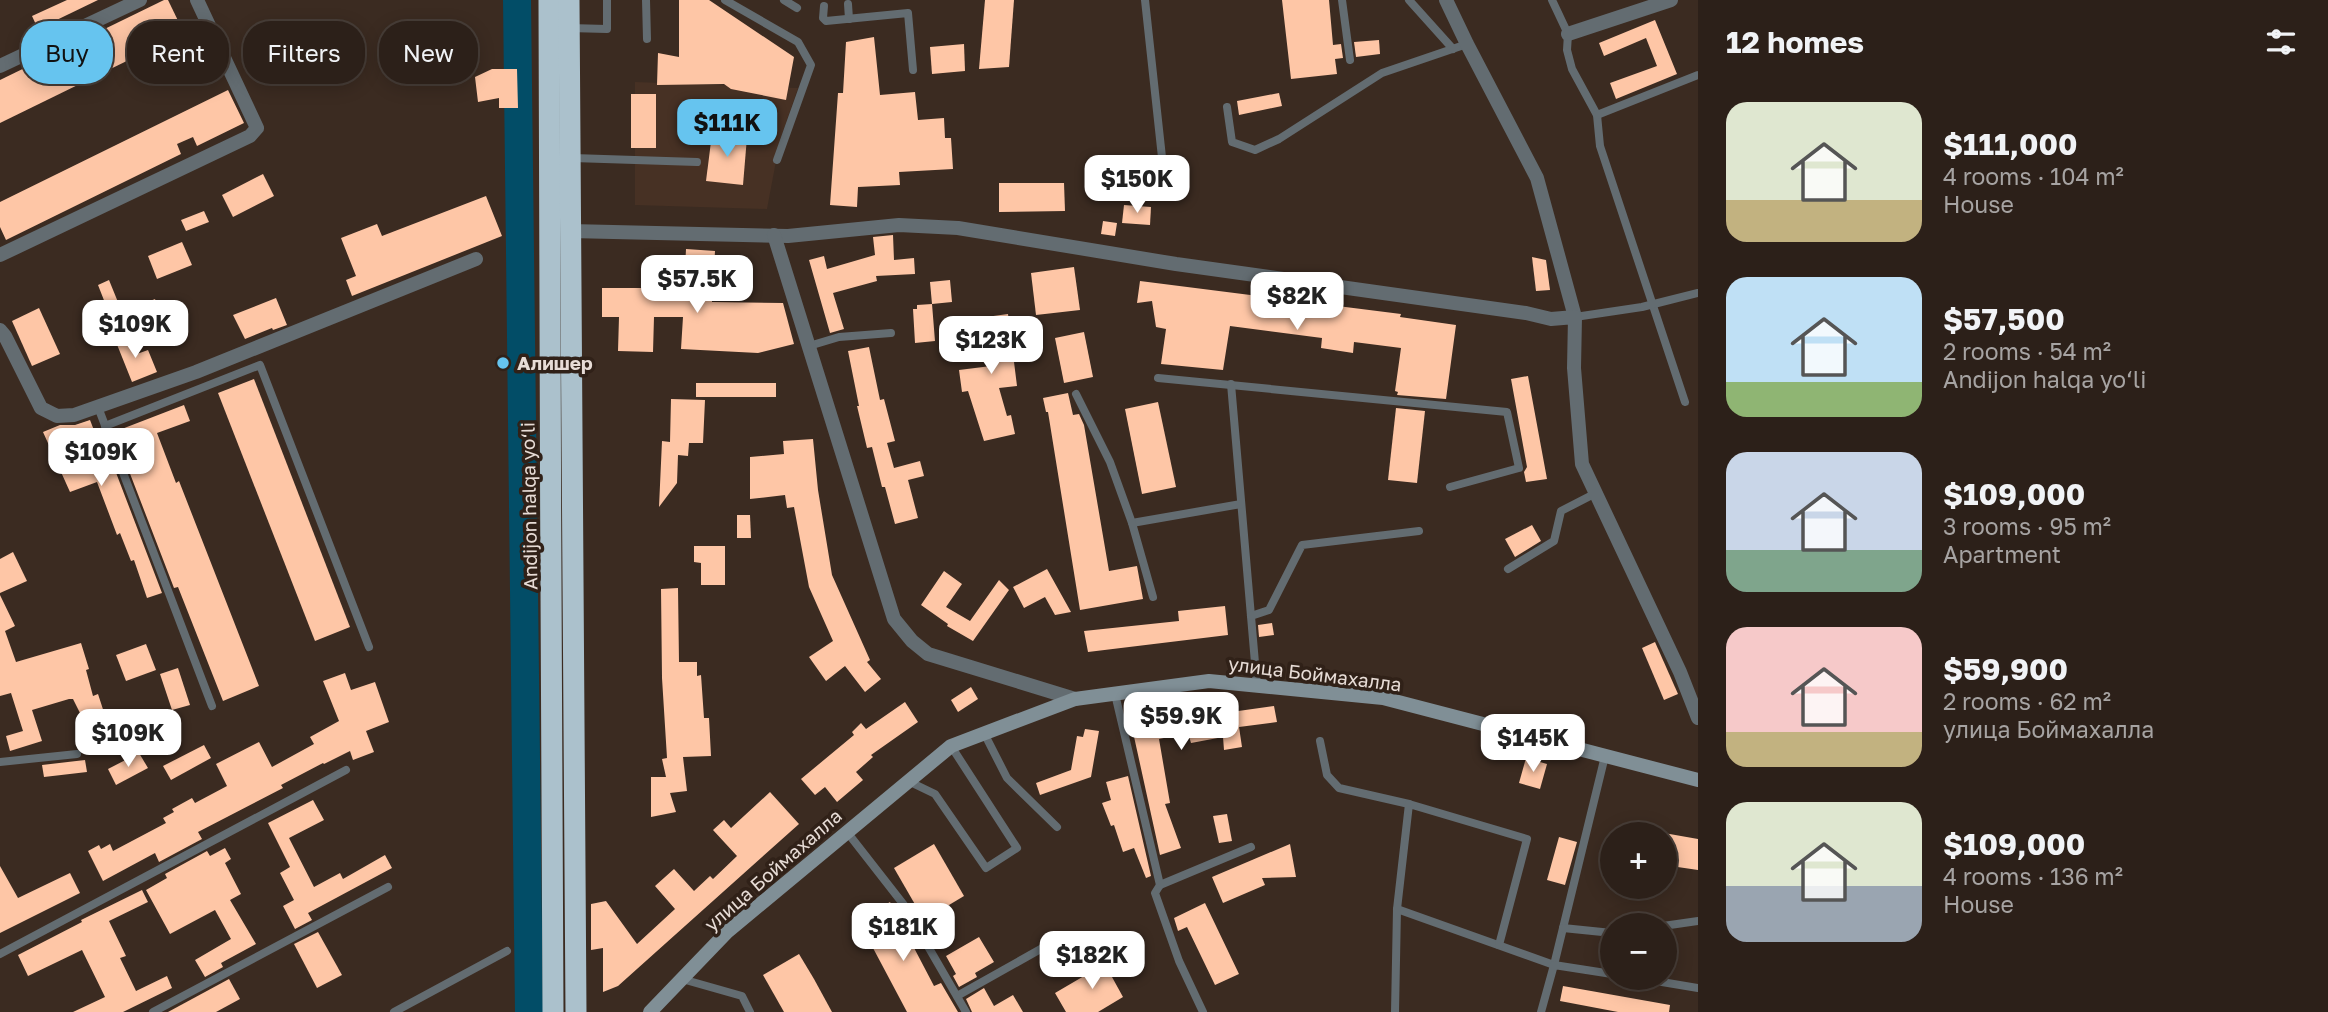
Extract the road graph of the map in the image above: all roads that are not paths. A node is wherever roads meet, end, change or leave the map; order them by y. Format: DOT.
graph roads {
  1 [pos="140,0"];
  2 [pos="197,0"];
  3 [pos="549,0"];
  4 [pos="569,0"];
  5 [pos="607,0"];
  6 [pos="646,0"];
  7 [pos="725,0"];
  8 [pos="783,0"];
  9 [pos="1145,0"];
  10 [pos="1342,0"];
  11 [pos="1409,0"];
  12 [pos="1446,0"];
  13 [pos="1552,0"];
  14 [pos="1671,0"];
  15 [pos="848,4"];
  16 [pos="824,6"];
  17 [pos="797,8"];
  18 [pos="849,19"];
  19 [pos="569,28"];
  20 [pos="1568,34"];
  21 [pos="647,39"];
  22 [pos="1460,46"];
  23 [pos="1350,60"];
  24 [pos="0,66"];
  25 [pos="913,70"];
  26 [pos="1698,75"];
  27 [pos="1227,107"];
  28 [pos="1597,116"];
  29 [pos="570,158"];
  30 [pos="777,160"];
  31 [pos="697,162"];
  32 [pos="1165,185"];
  33 [pos="570,231"];
  34 [pos="774,235"];
  35 [pos="0,255"];
  36 [pos="476,259"];
  37 [pos="1698,293"];
  38 [pos="1654,304"];
  39 [pos="1575,317"];
  40 [pos="0,330"];
  41 [pos="891,333"];
  42 [pos="809,346"];
  43 [pos="1158,377"];
  44 [pos="1230,384"];
  45 [pos="1076,394"];
  46 [pos="1685,402"];
  47 [pos="98,407"];
  48 [pos="105,426"];
  49 [pos="1450,487"];
  50 [pos="1596,493"];
  51 [pos="1241,504"];
  52 [pos="1132,523"];
  53 [pos="1419,531"];
  54 [pos="1508,569"];
  55 [pos="1153,597"];
  56 [pos="1251,616"];
  57 [pos="369,647"];
  58 [pos="1257,686"];
  59 [pos="1115,694"];
  60 [pos="1075,699"];
  61 [pos="212,706"];
  62 [pos="1698,718"];
  63 [pos="984,733"];
  64 [pos="1320,741"];
  65 [pos="951,746"];
  66 [pos="77,754"];
  67 [pos="1605,756"];
  68 [pos="0,762"];
  69 [pos="346,771"];
  70 [pos="1698,780"];
  71 [pos="908,781"];
  72 [pos="1409,804"];
  73 [pos="1057,827"];
  74 [pos="847,832"];
  75 [pos="1251,848"];
  76 [pos="1160,885"];
  77 [pos="388,887"];
  78 [pos="1397,909"];
  79 [pos="1698,921"];
  80 [pos="1677,924"];
  81 [pos="1563,928"];
  82 [pos="1600,932"];
  83 [pos="1499,945"];
  84 [pos="507,951"];
  85 [pos="0,954"];
  86 [pos="1086,963"];
  87 [pos="1554,965"];
  88 [pos="1600,972"];
  89 [pos="682,979"];
  90 [pos="1677,984"];
  91 [pos="1698,988"];
  92 [pos="957,996"];
  93 [pos="652,1011"];
  94 [pos="153,1012"];
  95 [pos="394,1012"];
  96 [pos="553,1012"];
  97 [pos="576,1012"];
  98 [pos="750,1012"];
  99 [pos="966,1012"];
  100 [pos="1203,1012"];
  101 [pos="1395,1012"];
  102 [pos="1541,1012"];
  1 -- 24 [label="street"];
  2 -- 35 [label="street"];
  3 -- 96 [label="highway, Andijon halqa yo‘li"];
  4 -- 19 [label="highway"];
  5 -- 19 [label="lane"];
  6 -- 21 [label="lane"];
  7 -- 30 [label="lane"];
  8 -- 17 [label="lane"];
  9 -- 32 [label="lane"];
  10 -- 23 [label="lane"];
  11 -- 22 [label="lane"];
  12 -- 22 [label="street"];
  13 -- 20 [label="lane"];
  14 -- 20 [label="street"];
  15 -- 18 [label="lane"];
  16 -- 18 [label="lane"];
  18 -- 25 [label="lane"];
  19 -- 29 [label="highway"];
  20 -- 28 [label="lane"];
  22 -- 27 [label="lane"];
  22 -- 39 [label="street"];
  26 -- 28 [label="lane"];
  28 -- 38 [label="lane"];
  29 -- 31 [label="lane"];
  29 -- 33 [label="highway"];
  33 -- 34 [label="street"];
  33 -- 97 [label="highway"];
  34 -- 39 [label="street"];
  34 -- 42 [label="street"];
  36 -- 47 [label="street"];
  37 -- 38 [label="lane"];
  38 -- 39 [label="lane"];
  38 -- 46 [label="lane"];
  39 -- 50 [label="street"];
  40 -- 47 [label="street"];
  41 -- 42 [label="lane"];
  42 -- 60 [label="street"];
  43 -- 44 [label="lane"];
  44 -- 49 [label="lane"];
  44 -- 51 [label="lane"];
  45 -- 52 [label="lane"];
  47 -- 48 [label="lane"];
  48 -- 57 [label="lane"];
  48 -- 61 [label="lane"];
  50 -- 54 [label="lane"];
  50 -- 62 [label="street"];
  51 -- 52 [label="lane"];
  51 -- 56 [label="lane"];
  52 -- 55 [label="lane"];
  53 -- 56 [label="lane"];
  56 -- 58 [label="lane"];
  58 -- 59 [label="main road, улица Боймахалла"];
  58 -- 67 [label="main road, улица Боймахалла"];
  59 -- 60 [label="main road, улица Боймахалла"];
  59 -- 76 [label="lane"];
  60 -- 63 [label="main road, улица Боймахалла"];
  63 -- 65 [label="main road, улица Боймахалла"];
  63 -- 73 [label="lane"];
  64 -- 72 [label="lane"];
  65 -- 71 [label="main road, улица Боймахалла"];
  65 -- 71 [label="lane"];
  66 -- 68 [label="lane"];
  67 -- 70 [label="main road, улица Боймахалла"];
  67 -- 81 [label="lane"];
  69 -- 85 [label="lane"];
  71 -- 74 [label="main road, улица Боймахалла"];
  72 -- 78 [label="lane"];
  72 -- 83 [label="lane"];
  74 -- 89 [label="main road, улица Боймахалла"];
  74 -- 92 [label="lane"];
  75 -- 76 [label="lane"];
  76 -- 100 [label="lane"];
  77 -- 94 [label="lane"];
  78 -- 83 [label="lane"];
  78 -- 101 [label="lane"];
  79 -- 80 [label="lane"];
  81 -- 82 [label="lane"];
  81 -- 87 [label="lane"];
  83 -- 87 [label="lane"];
  84 -- 95 [label="lane"];
  86 -- 92 [label="lane"];
  87 -- 88 [label="lane"];
  87 -- 102 [label="lane"];
  89 -- 93 [label="main road, улица Боймахалла"];
  89 -- 98 [label="lane"];
  90 -- 91 [label="lane"];
  92 -- 99 [label="lane"];
}
